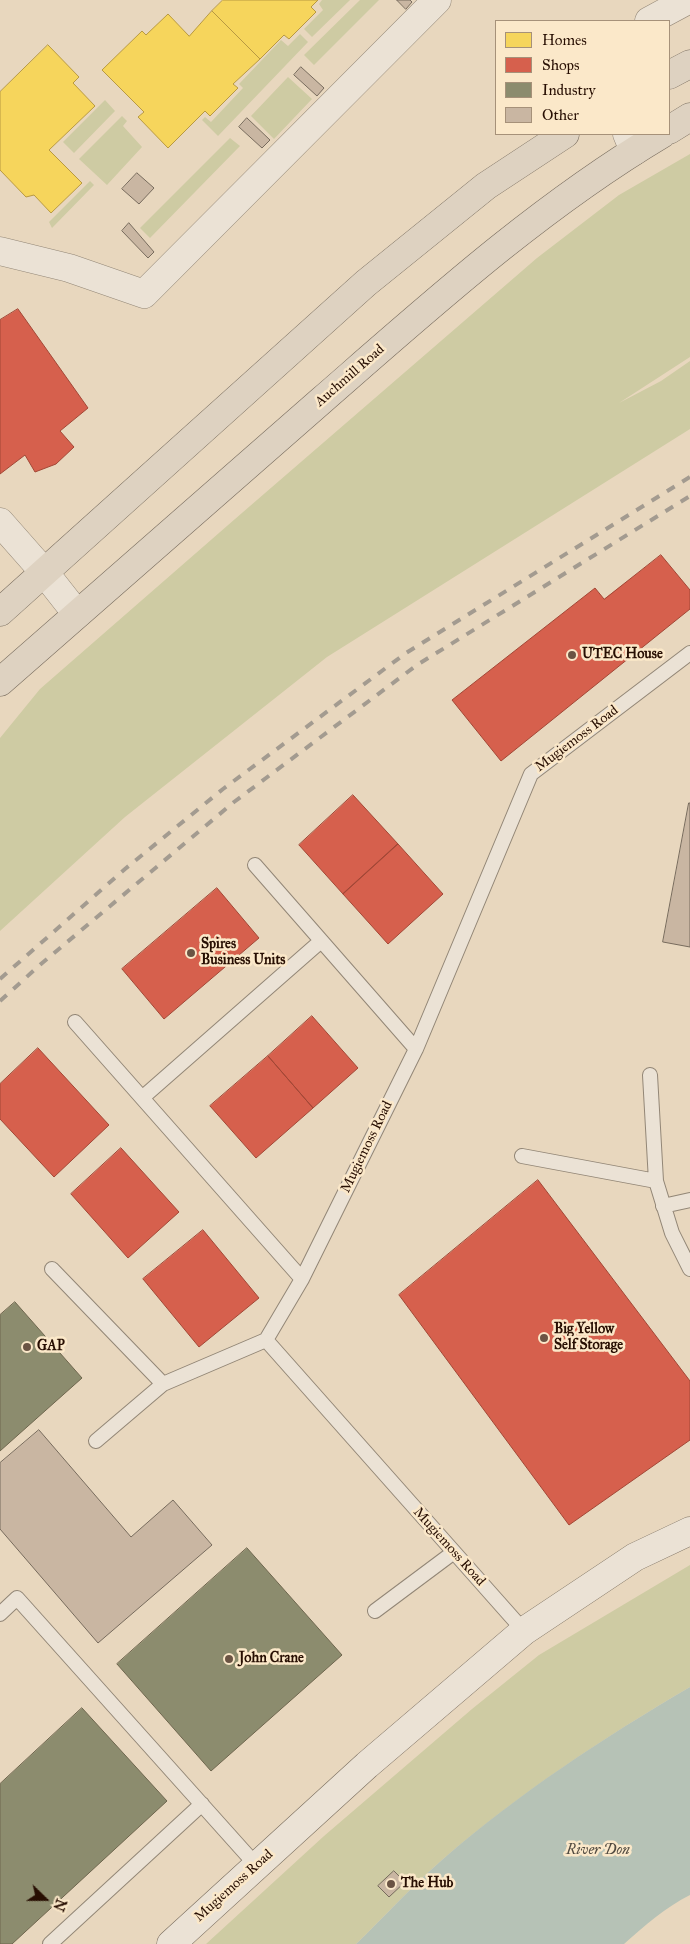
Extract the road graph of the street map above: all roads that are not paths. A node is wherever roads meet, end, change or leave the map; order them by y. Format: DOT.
graph roads {
  1 [pos="437,0"];
  2 [pos="688,0"];
  3 [pos="651,20"];
  4 [pos="690,64"];
  5 [pos="670,74"];
  6 [pos="690,117"];
  7 [pos="670,129"];
  8 [pos="563,135"];
  9 [pos="658,135"];
  10 [pos="630,142"];
  11 [pos="0,251"];
  12 [pos="0,522"];
  13 [pos="44,572"];
  14 [pos="0,612"];
  15 [pos="77,614"];
  16 [pos="690,653"];
  17 [pos="0,682"];
  18 [pos="255,865"];
  19 [pos="321,941"];
  20 [pos="75,1022"];
  21 [pos="416,1050"];
  22 [pos="650,1075"];
  23 [pos="142,1098"];
  24 [pos="522,1156"];
  25 [pos="656,1181"];
  26 [pos="690,1200"];
  27 [pos="663,1206"];
  28 [pos="690,1269"];
  29 [pos="52,1270"];
  30 [pos="302,1279"];
  31 [pos="266,1340"];
  32 [pos="163,1384"];
  33 [pos="96,1441"];
  34 [pos="690,1532"];
  35 [pos="454,1552"];
  36 [pos="375,1610"];
  37 [pos="0,1614"];
  38 [pos="524,1631"];
  39 [pos="202,1804"];
  40 [pos="256,1865"];
  41 [pos="50,1944"];
  42 [pos="171,1944"];
  1 -- 11 [label="street"];
  2 -- 3 [label="street"];
  4 -- 5 [label="main road"];
  6 -- 7 [label="main road"];
  8 -- 13 [label="main road"];
  9 -- 10 [label="main road, Auchmill Road"];
  10 -- 15 [label="main road, Auchmill Road"];
  12 -- 13 [label="street"];
  13 -- 14 [label="main road"];
  13 -- 15 [label="street"];
  15 -- 17 [label="main road, Auchmill Road"];
  16 -- 21 [label="lane, Mugiemoss Road"];
  18 -- 19 [label="lane"];
  19 -- 21 [label="lane"];
  19 -- 23 [label="lane"];
  20 -- 23 [label="lane"];
  21 -- 30 [label="lane, Mugiemoss Road"];
  22 -- 25 [label="lane"];
  23 -- 30 [label="lane"];
  24 -- 25 [label="lane"];
  25 -- 27 [label="lane"];
  26 -- 27 [label="lane"];
  27 -- 28 [label="lane"];
  29 -- 32 [label="lane"];
  30 -- 31 [label="lane, Mugiemoss Road"];
  31 -- 32 [label="lane"];
  31 -- 35 [label="lane, Mugiemoss Road"];
  32 -- 33 [label="lane"];
  34 -- 38 [label="street, Mugiemoss Road"];
  35 -- 36 [label="lane"];
  35 -- 38 [label="lane, Mugiemoss Road"];
  37 -- 39 [label="lane"];
  38 -- 40 [label="street, Mugiemoss Road"];
  39 -- 40 [label="lane"];
  39 -- 41 [label="lane"];
  40 -- 42 [label="street, Mugiemoss Road"];
}
